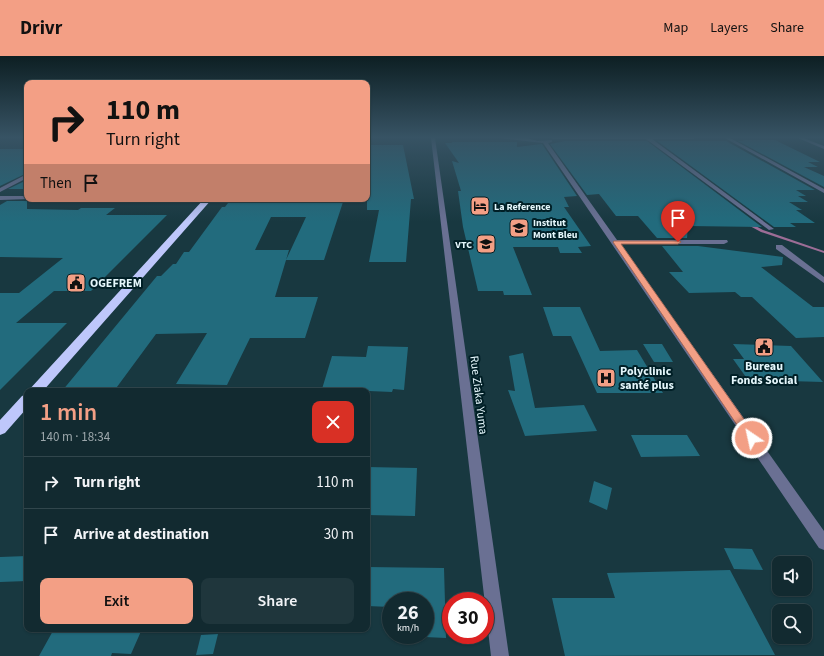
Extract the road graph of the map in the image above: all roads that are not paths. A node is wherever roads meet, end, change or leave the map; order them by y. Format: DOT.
graph roads {
  1 [pos="437,166"];
  2 [pos="568,166"];
  3 [pos="685,166"];
  4 [pos="779,166"];
  5 [pos="24,178"];
  6 [pos="0,190"];
  7 [pos="824,190"];
  8 [pos="0,198"];
  9 [pos="24,198"];
  10 [pos="205,202"];
  11 [pos="771,229"];
  12 [pos="616,242"];
  13 [pos="724,242"];
  14 [pos="778,247"];
  15 [pos="824,281"];
  16 [pos="37,388"];
  17 [pos="24,402"];
  18 [pos="0,429"];
  19 [pos="824,543"];
  20 [pos="500,656"];
  1 -- 20 [label="street, Rue Ziaka Yuma"];
  2 -- 12 [label="street"];
  3 -- 11 [label="street"];
  4 -- 7 [label="street"];
  5 -- 6 [label="street"];
  8 -- 9 [label="street"];
  10 -- 16 [label="highway"];
  12 -- 13 [label="street"];
  12 -- 19 [label="street"];
  14 -- 15 [label="street"];
  17 -- 18 [label="highway"];
}
